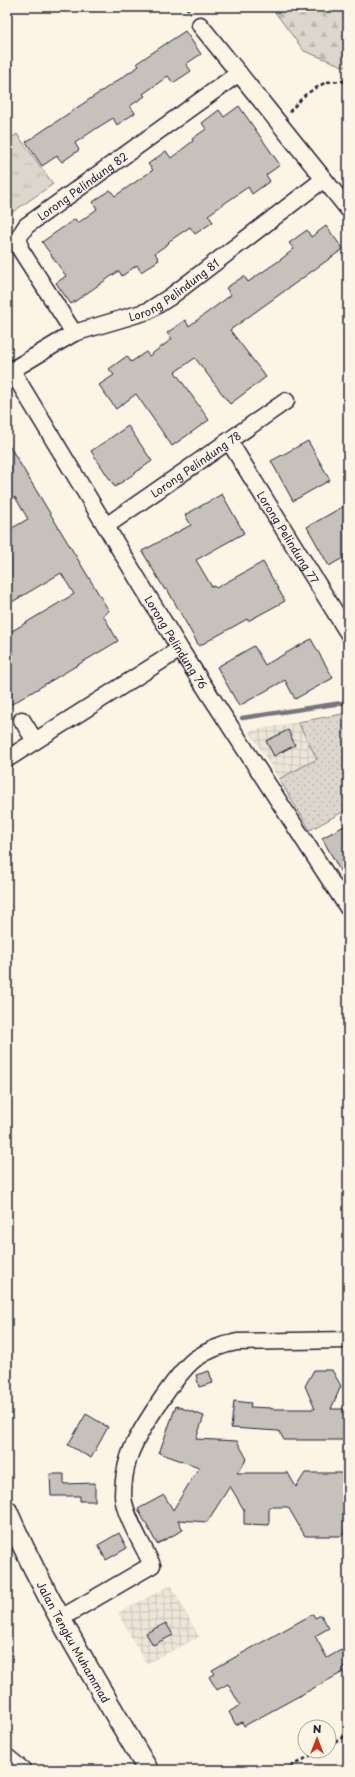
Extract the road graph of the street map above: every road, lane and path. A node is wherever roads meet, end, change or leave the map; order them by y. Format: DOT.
graph roads {
  1 [pos="200,25"];
  2 [pos="239,73"];
  3 [pos="348,87"];
  4 [pos="279,122"];
  5 [pos="324,179"];
  6 [pos="348,209"];
  7 [pos="74,333"];
  8 [pos="9,372"];
  9 [pos="286,401"];
  10 [pos="229,441"];
  11 [pos="106,526"];
  12 [pos="348,633"];
  13 [pos="180,649"];
  14 [pos="22,720"];
  15 [pos="35,741"];
  16 [pos="7,759"];
  17 [pos="348,908"];
  18 [pos="348,1340"];
  19 [pos="7,1511"];
  20 [pos="61,1618"];
  21 [pos="348,1735"];
  22 [pos="337,1741"];
  23 [pos="7,1757"];
  24 [pos="304,1759"];
  25 [pos="23,1770"];
  26 [pos="148,1770"];
  27 [pos="284,1770"];
  1 -- 2 [label="street"];
  2 -- 4 [label="street"];
  2 -- 7 [label="street, Lorong Pelindung 82"];
  3 -- 4 [label="path"];
  4 -- 5 [label="street"];
  5 -- 6 [label="street"];
  5 -- 7 [label="street, Lorong Pelindung 81"];
  7 -- 8 [label="street, Lorong Pelindung 81"];
  8 -- 11 [label="street, Lorong Pelindung 76"];
  9 -- 10 [label="street, Lorong Pelindung 78"];
  10 -- 11 [label="street, Lorong Pelindung 78"];
  10 -- 12 [label="street, Lorong Pelindung 77"];
  11 -- 13 [label="street, Lorong Pelindung 76"];
  13 -- 15 [label="street"];
  13 -- 17 [label="street, Lorong Pelindung 76"];
  14 -- 15 [label="street"];
  15 -- 16 [label="street"];
  18 -- 20 [label="street"];
  19 -- 20 [label="main road, Jalan Tengku Muhammad"];
  20 -- 26 [label="main road, Jalan Tengku Muhammad"];
  21 -- 22 [label="path"];
  23 -- 25 [label="street"];
  24 -- 27 [label="path"];
}
